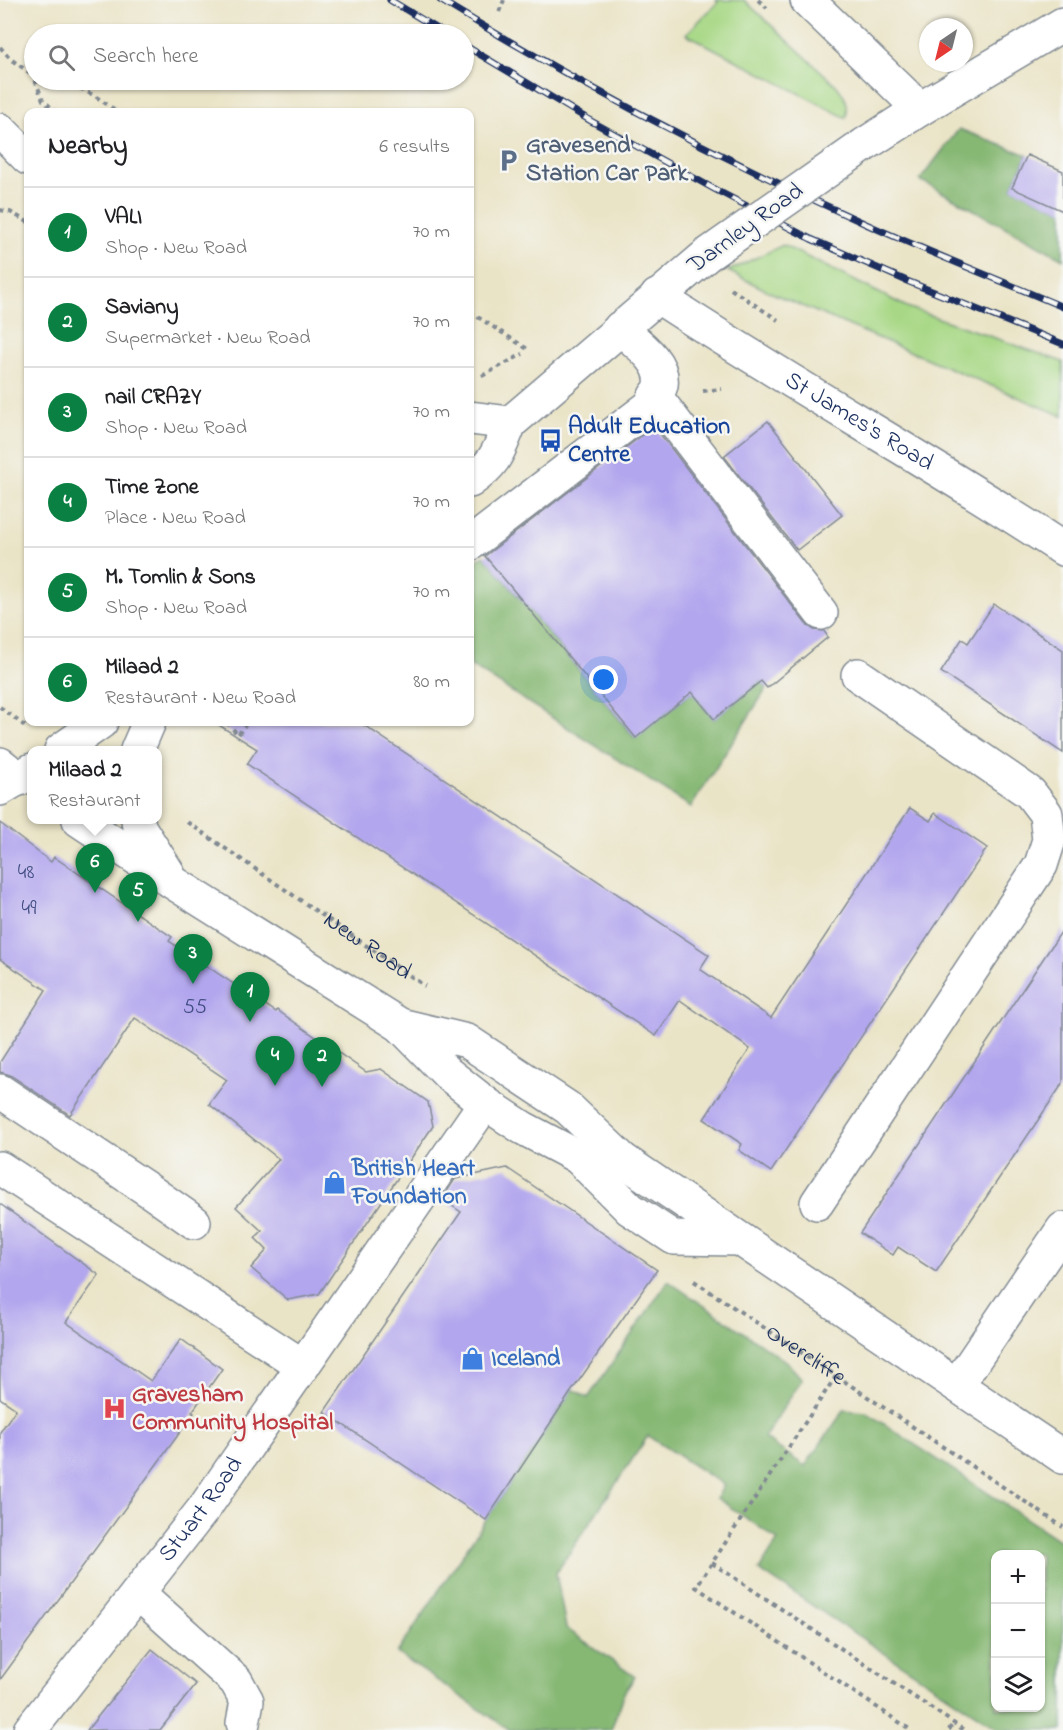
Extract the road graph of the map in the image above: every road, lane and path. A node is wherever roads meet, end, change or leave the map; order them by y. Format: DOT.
graph roads {
  1 [pos="504,0"];
  2 [pos="807,0"];
  3 [pos="499,12"];
  4 [pos="1063,24"];
  5 [pos="0,48"];
  6 [pos="24,69"];
  7 [pos="40,90"];
  8 [pos="83,90"];
  9 [pos="52,108"];
  10 [pos="112,108"];
  11 [pos="920,109"];
  12 [pos="0,130"];
  13 [pos="24,154"];
  14 [pos="0,168"];
  15 [pos="24,171"];
  16 [pos="0,210"];
  17 [pos="24,220"];
  18 [pos="657,296"];
  19 [pos="474,315"];
  20 [pos="620,328"];
  21 [pos="480,376"];
  22 [pos="655,396"];
  23 [pos="474,418"];
  24 [pos="510,423"];
  25 [pos="474,478"];
  26 [pos="474,541"];
  27 [pos="1063,549"];
  28 [pos="821,613"];
  29 [pos="858,675"];
  30 [pos="0,707"];
  31 [pos="24,724"];
  32 [pos="28,726"];
  33 [pos="94,726"];
  34 [pos="147,726"];
  35 [pos="230,726"];
  36 [pos="244,726"];
  37 [pos="32,729"];
  38 [pos="67,746"];
  39 [pos="139,746"];
  40 [pos="180,818"];
  41 [pos="87,824"];
  42 [pos="139,824"];
  43 [pos="174,883"];
  44 [pos="434,992"];
  45 [pos="400,1025"];
  46 [pos="0,1091"];
  47 [pos="485,1103"];
  48 [pos="578,1157"];
  49 [pos="623,1160"];
  50 [pos="0,1168"];
  51 [pos="817,1203"];
  52 [pos="194,1222"];
  53 [pos="1063,1229"];
  54 [pos="740,1239"];
  55 [pos="687,1276"];
  56 [pos="303,1366"];
  57 [pos="836,1376"];
  58 [pos="957,1385"];
  59 [pos="1063,1457"];
  60 [pos="1063,1527"];
  61 [pos="712,1563"];
  62 [pos="138,1593"];
  63 [pos="953,1723"];
  64 [pos="243,1724"];
  65 [pos="30,1730"];
  66 [pos="911,1730"];
  67 [pos="949,1730"];
  68 [pos="964,1730"];
  1 -- 3 [label="path"];
  2 -- 11 [label="main road"];
  4 -- 11 [label="main road, Darnley Road"];
  5 -- 6 [label="path"];
  7 -- 9 [label="path"];
  8 -- 10 [label="path"];
  11 -- 18 [label="main road, Darnley Road, bridge"];
  12 -- 13 [label="main road"];
  14 -- 15 [label="main road"];
  16 -- 17 [label="path"];
  18 -- 20 [label="main road, Darnley Road"];
  18 -- 27 [label="main road, St James's Road"];
  19 -- 21 [label="path"];
  20 -- 22 [label="main road"];
  20 -- 24 [label="main road, Darnley Road"];
  22 -- 26 [label="main road"];
  22 -- 28 [label="main road"];
  23 -- 24 [label="main road"];
  24 -- 25 [label="main road, Darnley Road"];
  29 -- 51 [label="main road"];
  30 -- 31 [label="path"];
  32 -- 37 [label="path"];
  33 -- 38 [label="main road"];
  34 -- 39 [label="main road"];
  35 -- 36 [label="path"];
  40 -- 44 [label="path, New Road"];
  41 -- 43 [label="main road, New Road"];
  42 -- 43 [label="main road"];
  43 -- 45 [label="main road, New Road"];
  45 -- 47 [label="main road, New Road"];
  45 -- 49 [label="main road, New Road"];
  46 -- 52 [label="main road"];
  47 -- 48 [label="main road"];
  47 -- 56 [label="main road, Stuart Road"];
  48 -- 49 [label="main road"];
  48 -- 54 [label="main road"];
  49 -- 54 [label="main road"];
  50 -- 56 [label="main road"];
  53 -- 58 [label="main road"];
  54 -- 58 [label="main road"];
  55 -- 57 [label="path, Overcliffe"];
  56 -- 62 [label="main road, Stuart Road"];
  57 -- 60 [label="path, Overcliffe"];
  57 -- 61 [label="path"];
  58 -- 59 [label="main road"];
  61 -- 63 [label="path"];
  61 -- 66 [label="path"];
  62 -- 64 [label="main road"];
  62 -- 65 [label="main road, Stuart Road"];
  63 -- 67 [label="path"];
  63 -- 68 [label="path"];
}
